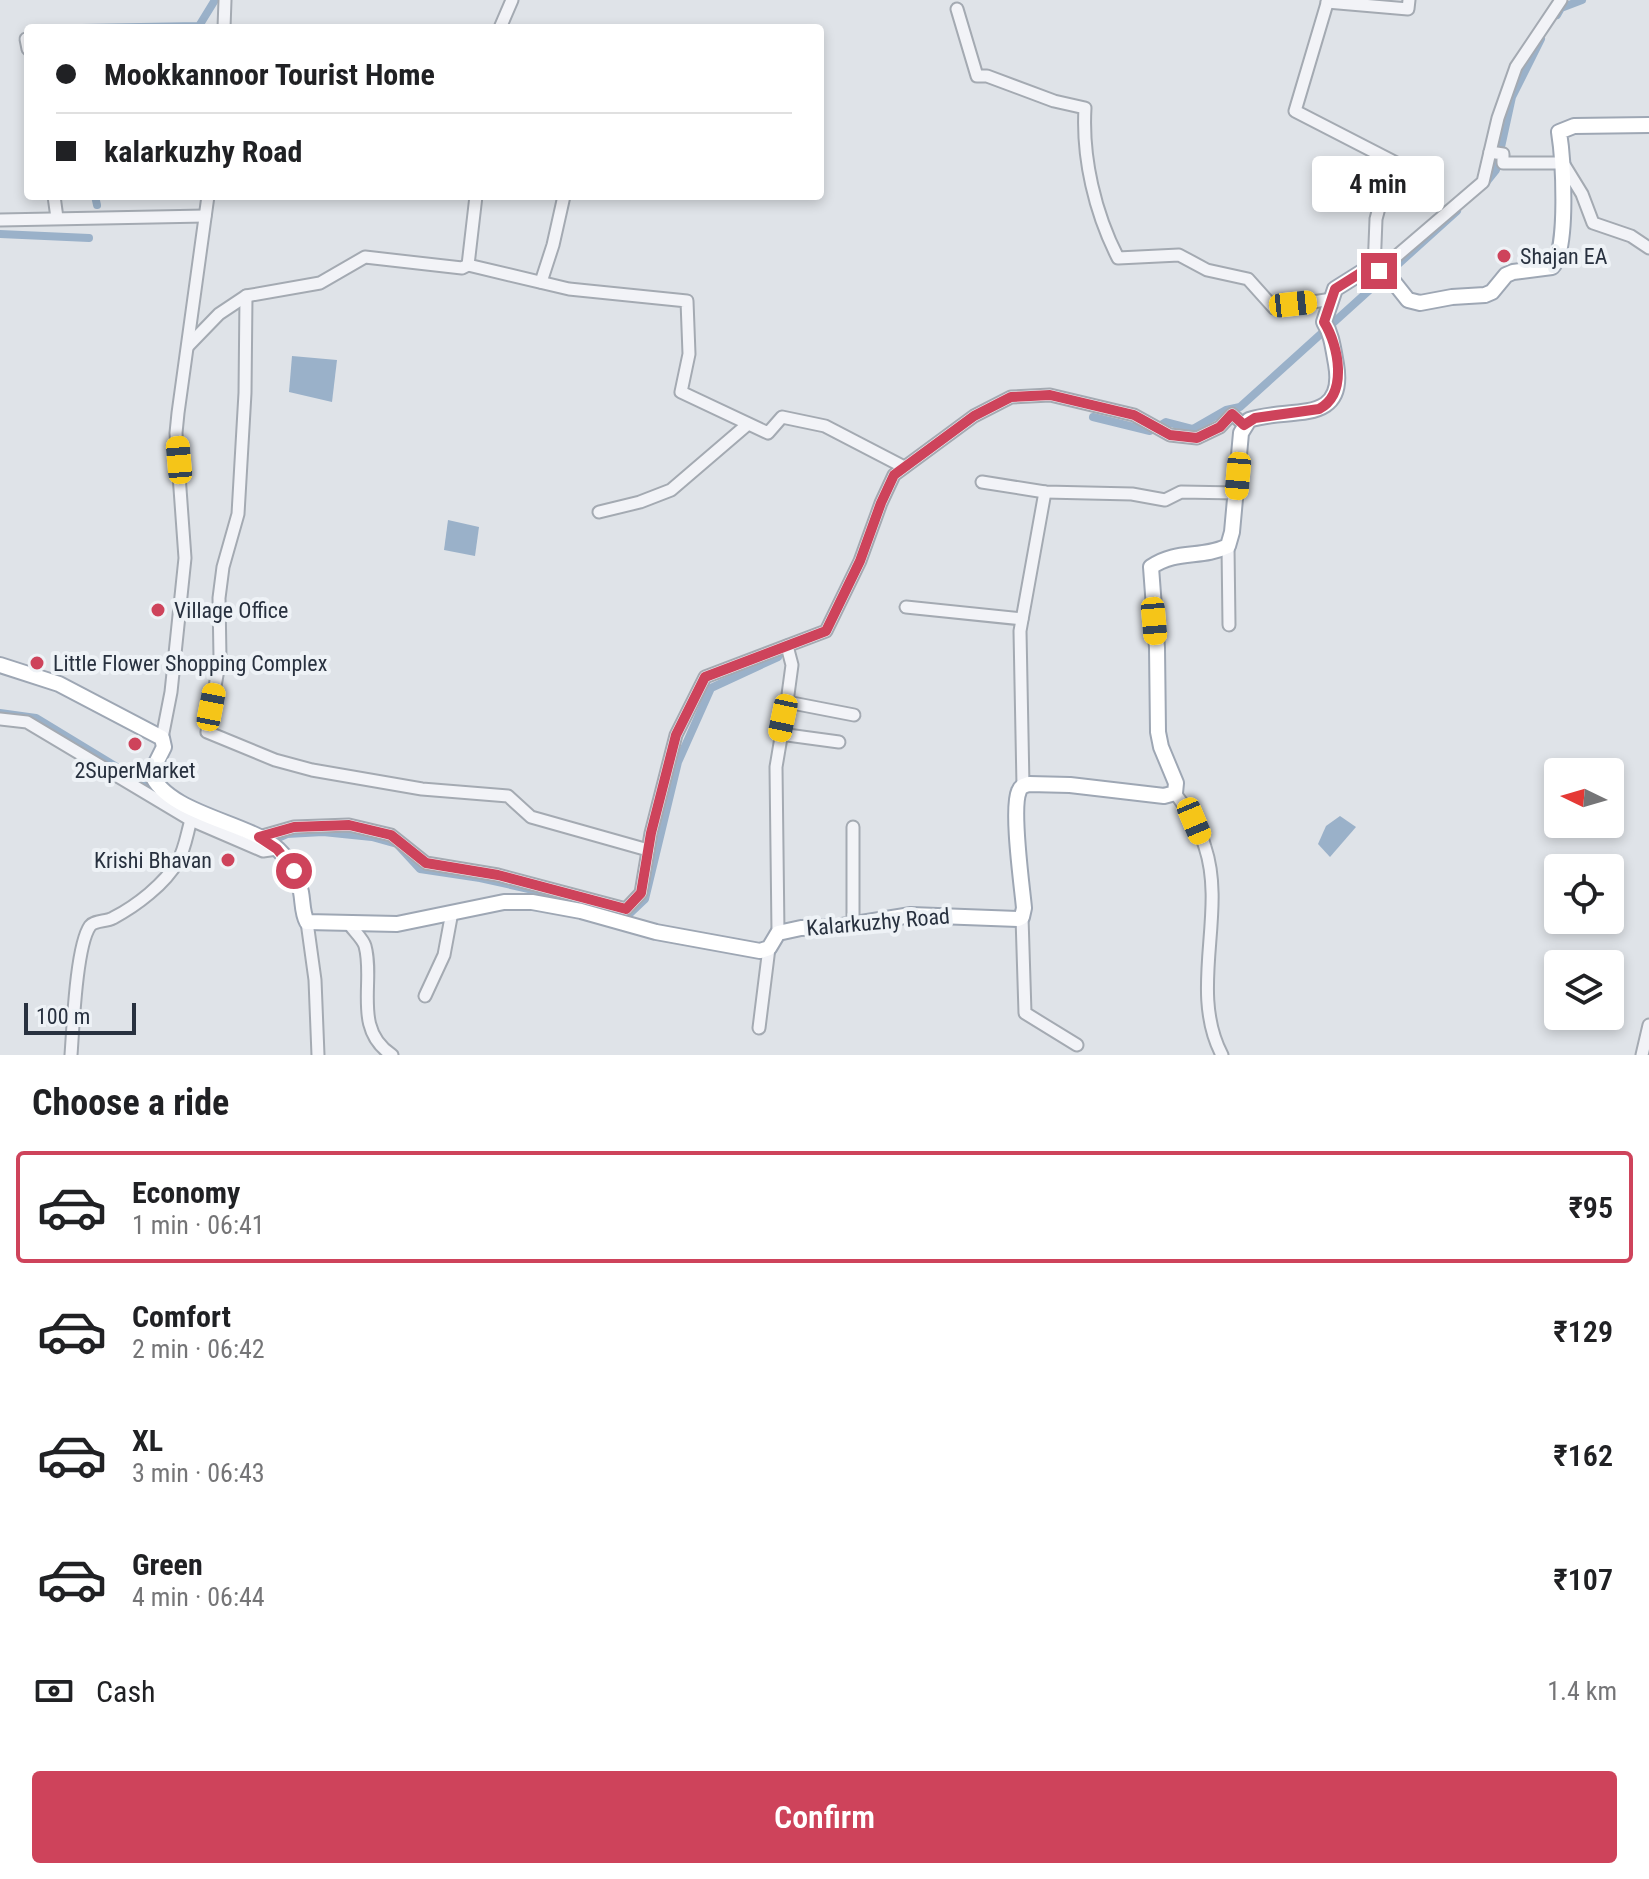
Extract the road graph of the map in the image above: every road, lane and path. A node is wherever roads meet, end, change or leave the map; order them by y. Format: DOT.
graph roads {
  1 [pos="225,0"];
  2 [pos="512,0"];
  3 [pos="1409,0"];
  4 [pos="1561,0"];
  5 [pos="1327,1"];
  6 [pos="957,9"];
  7 [pos="224,24"];
  8 [pos="502,24"];
  9 [pos="1649,125"];
  10 [pos="1494,153"];
  11 [pos="1563,163"];
  12 [pos="55,200"];
  13 [pos="207,200"];
  14 [pos="476,200"];
  15 [pos="563,200"];
  16 [pos="205,216"];
  17 [pos="57,218"];
  18 [pos="0,220"];
  19 [pos="1649,248"];
  20 [pos="468,265"];
  21 [pos="1381,272"];
  22 [pos="541,282"];
  23 [pos="246,296"];
  24 [pos="1332,299"];
  25 [pos="188,346"];
  26 [pos="748,424"];
  27 [pos="1244,425"];
  28 [pos="904,467"];
  29 [pos="982,482"];
  30 [pos="1045,492"];
  31 [pos="1237,493"];
  32 [pos="599,512"];
  33 [pos="1228,546"];
  34 [pos="906,607"];
  35 [pos="1022,619"];
  36 [pos="1229,625"];
  37 [pos="787,646"];
  38 [pos="0,665"];
  39 [pos="787,702"];
  40 [pos="854,715"];
  41 [pos="0,719"];
  42 [pos="780,734"];
  43 [pos="162,738"];
  44 [pos="839,742"];
  45 [pos="1023,786"];
  46 [pos="1175,793"];
  47 [pos="191,820"];
  48 [pos="853,827"];
  49 [pos="268,842"];
  50 [pos="648,850"];
  51 [pos="452,912"];
  52 [pos="1022,917"];
  53 [pos="307,922"];
  54 [pos="853,924"];
  55 [pos="350,925"];
  56 [pos="778,933"];
  57 [pos="769,948"];
  58 [pos="425,996"];
  59 [pos="1649,1025"];
  60 [pos="759,1028"];
  61 [pos="1077,1045"];
  62 [pos="71,1055"];
  63 [pos="318,1055"];
  64 [pos="392,1055"];
  65 [pos="1222,1055"];
  66 [pos="1642,1055"];
  1 -- 7 [label="street"];
  2 -- 8 [label="street"];
  3 -- 5 [label="street"];
  4 -- 10 [label="street"];
  5 -- 21 [label="street"];
  6 -- 24 [label="street"];
  9 -- 11 [label="main road"];
  10 -- 11 [label="street"];
  10 -- 21 [label="street"];
  11 -- 19 [label="street"];
  11 -- 21 [label="main road"];
  12 -- 17 [label="street"];
  13 -- 16 [label="street"];
  14 -- 20 [label="street"];
  15 -- 22 [label="street"];
  16 -- 17 [label="street"];
  16 -- 25 [label="street"];
  17 -- 18 [label="street"];
  20 -- 22 [label="street"];
  20 -- 23 [label="street"];
  21 -- 24 [label="main road"];
  22 -- 26 [label="street"];
  23 -- 25 [label="street"];
  23 -- 50 [label="street"];
  24 -- 27 [label="main road"];
  25 -- 43 [label="street"];
  26 -- 28 [label="street"];
  26 -- 32 [label="street"];
  27 -- 28 [label="street"];
  27 -- 31 [label="main road"];
  28 -- 37 [label="street"];
  29 -- 30 [label="street"];
  30 -- 31 [label="street"];
  30 -- 35 [label="street"];
  31 -- 33 [label="main road"];
  33 -- 36 [label="street"];
  33 -- 46 [label="main road"];
  34 -- 35 [label="street"];
  35 -- 45 [label="street"];
  37 -- 39 [label="street"];
  37 -- 50 [label="street"];
  38 -- 43 [label="main road"];
  39 -- 40 [label="street"];
  39 -- 42 [label="street"];
  41 -- 47 [label="street"];
  42 -- 44 [label="street"];
  42 -- 56 [label="street"];
  43 -- 49 [label="main road"];
  45 -- 46 [label="main road"];
  45 -- 52 [label="main road"];
  46 -- 65 [label="street"];
  47 -- 49 [label="street"];
  47 -- 62 [label="street"];
  48 -- 54 [label="street"];
  49 -- 50 [label="street"];
  49 -- 53 [label="main road"];
  51 -- 55 [label="main road"];
  51 -- 57 [label="main road"];
  51 -- 58 [label="street"];
  52 -- 54 [label="main road, Kalarkuzhy Road"];
  52 -- 61 [label="street"];
  53 -- 55 [label="main road"];
  53 -- 63 [label="street"];
  54 -- 56 [label="main road, Kalarkuzhy Road"];
  55 -- 64 [label="street"];
  56 -- 57 [label="main road, Kalarkuzhy Road"];
  57 -- 60 [label="street"];
  59 -- 66 [label="street"];
}
